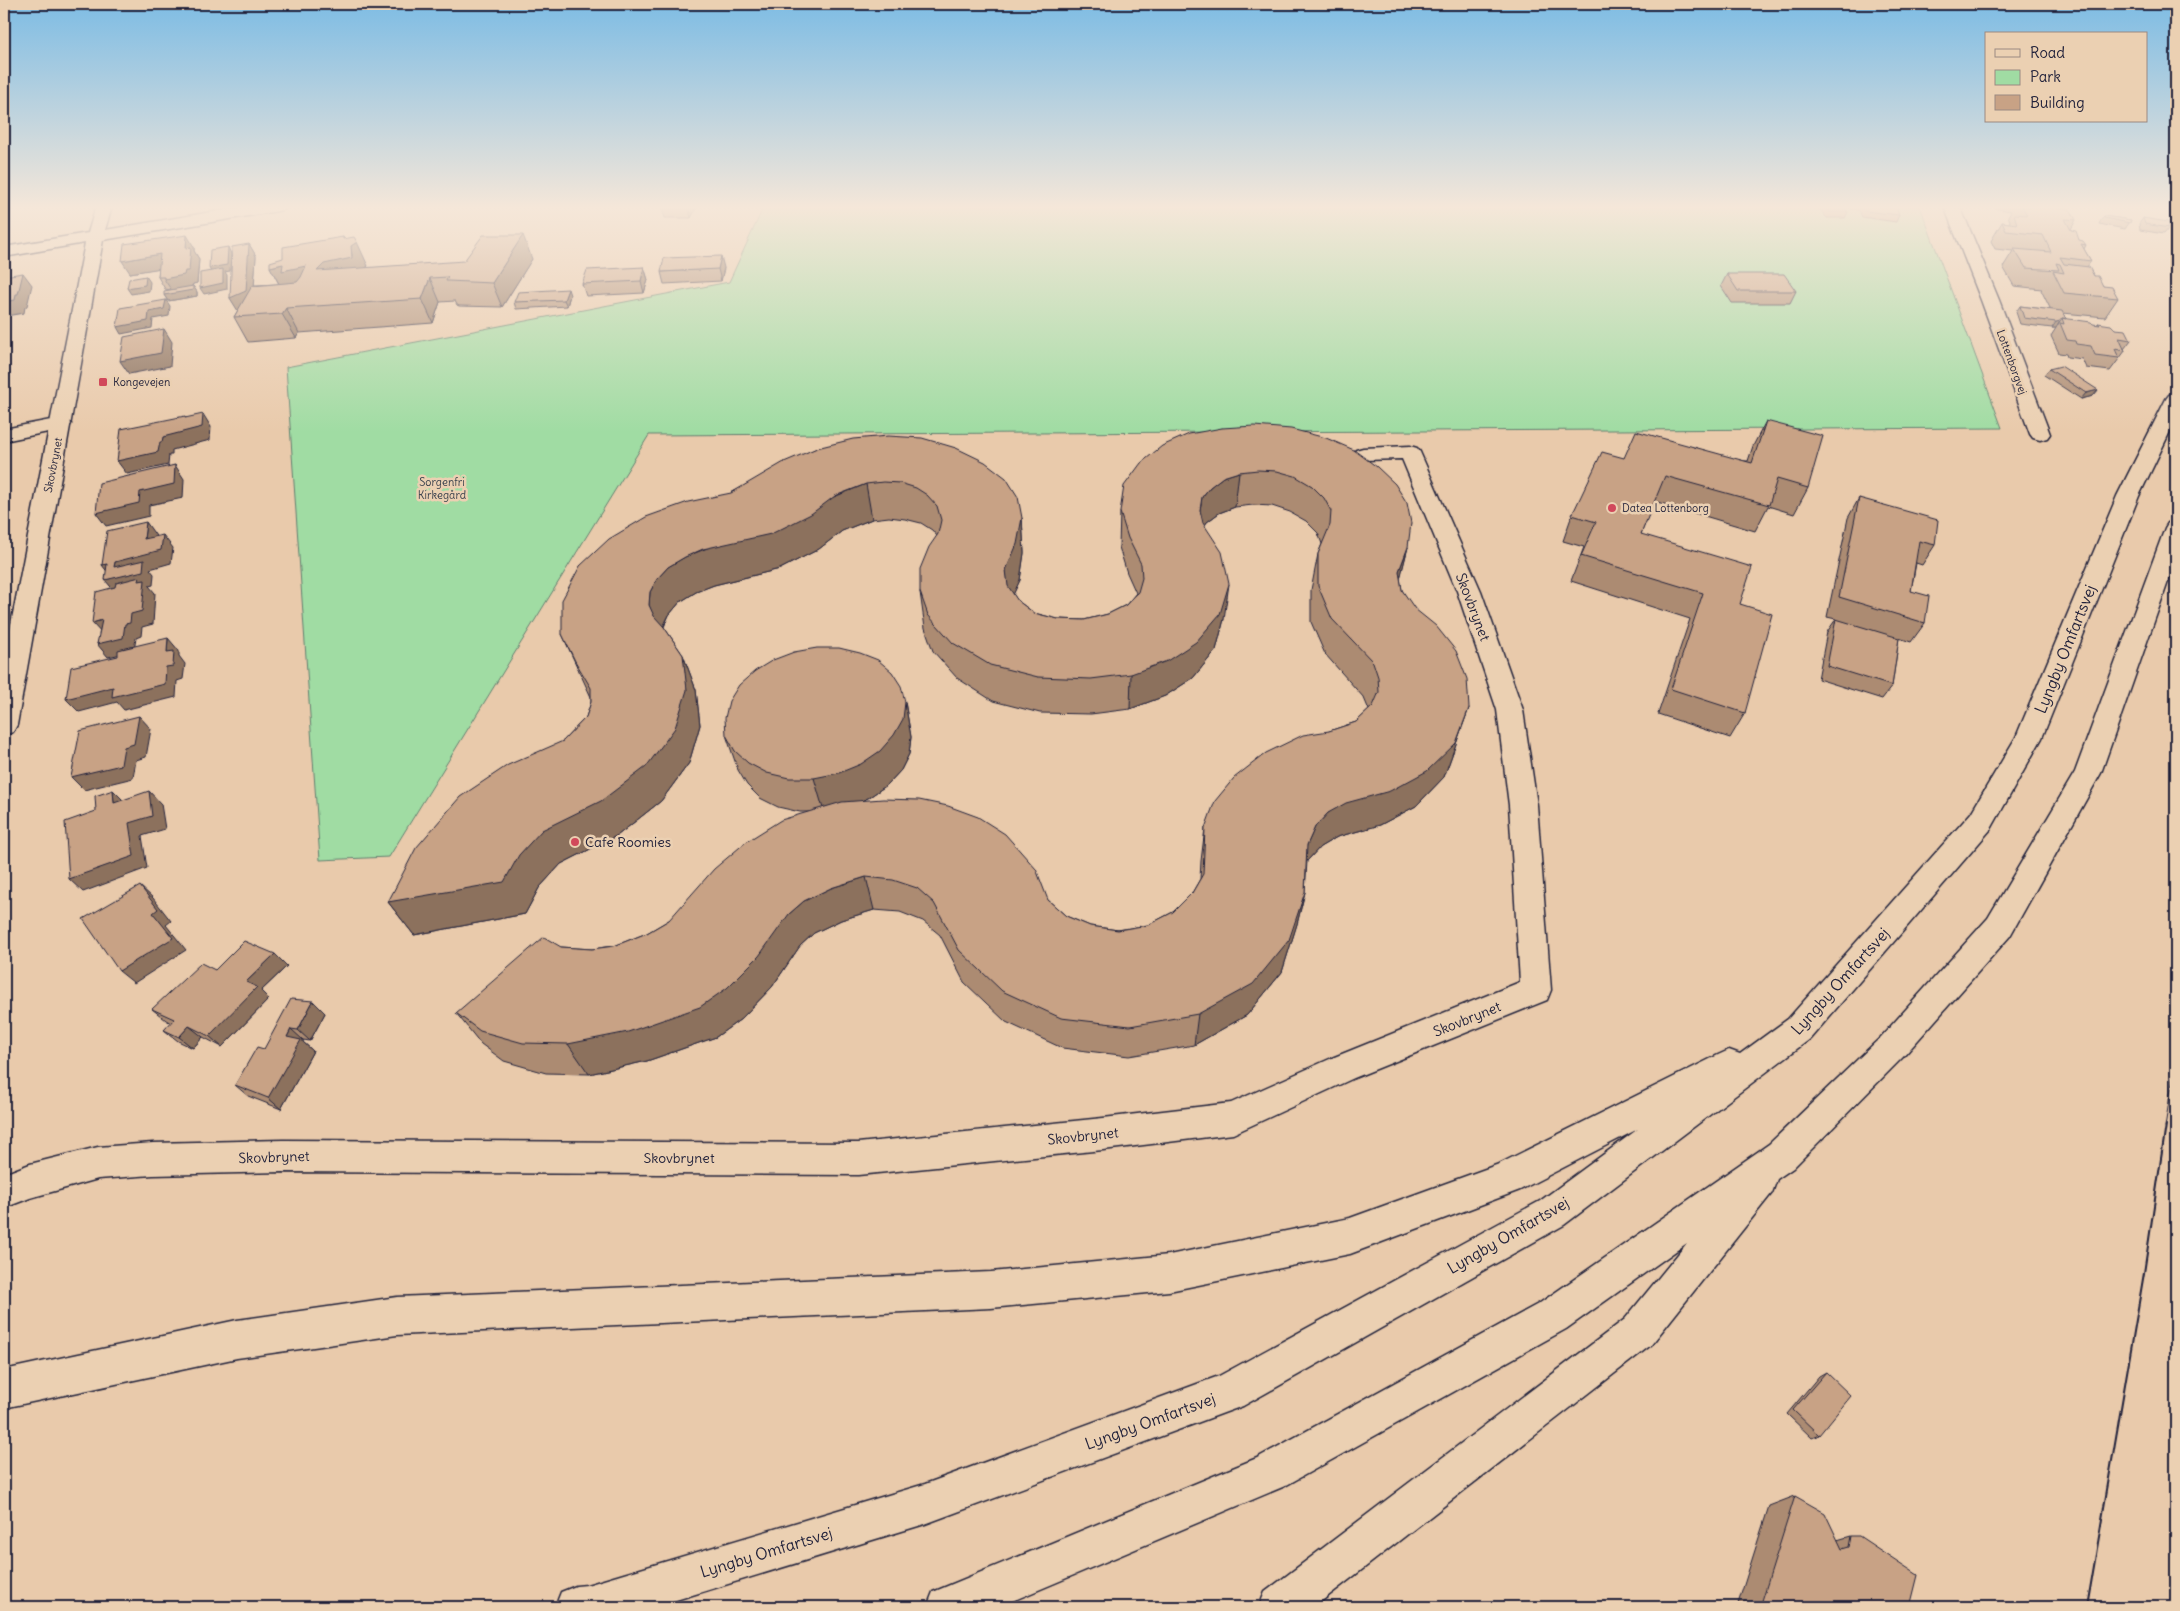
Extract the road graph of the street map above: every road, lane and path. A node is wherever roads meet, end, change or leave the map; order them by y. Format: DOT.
graph roads {
  1 [pos="87,281"];
  2 [pos="1981,281"];
  3 [pos="2176,399"];
  4 [pos="61,424"];
  5 [pos="2040,434"];
  6 [pos="4,435"];
  7 [pos="1363,454"];
  8 [pos="2176,528"];
  9 [pos="4,725"];
  10 [pos="1799,1029"];
  11 [pos="1780,1156"];
  12 [pos="4,1191"];
  13 [pos="4,1389"];
  14 [pos="576,1607"];
  15 [pos="948,1607"];
  16 [pos="1280,1607"];
  1 -- 4 [label="main road, Skovbrynet"];
  2 -- 5 [label="main road, Lottenborgvej"];
  3 -- 10 [label="main road, Lyngby Omfartsvej"];
  4 -- 6 [label="main road"];
  4 -- 9 [label="main road, Skovbrynet"];
  7 -- 12 [label="main road, Skovbrynet"];
  8 -- 11 [label="main road"];
  10 -- 13 [label="main road"];
  10 -- 14 [label="main road, Lyngby Omfartsvej"];
  11 -- 15 [label="main road"];
  11 -- 16 [label="main road"];
}
